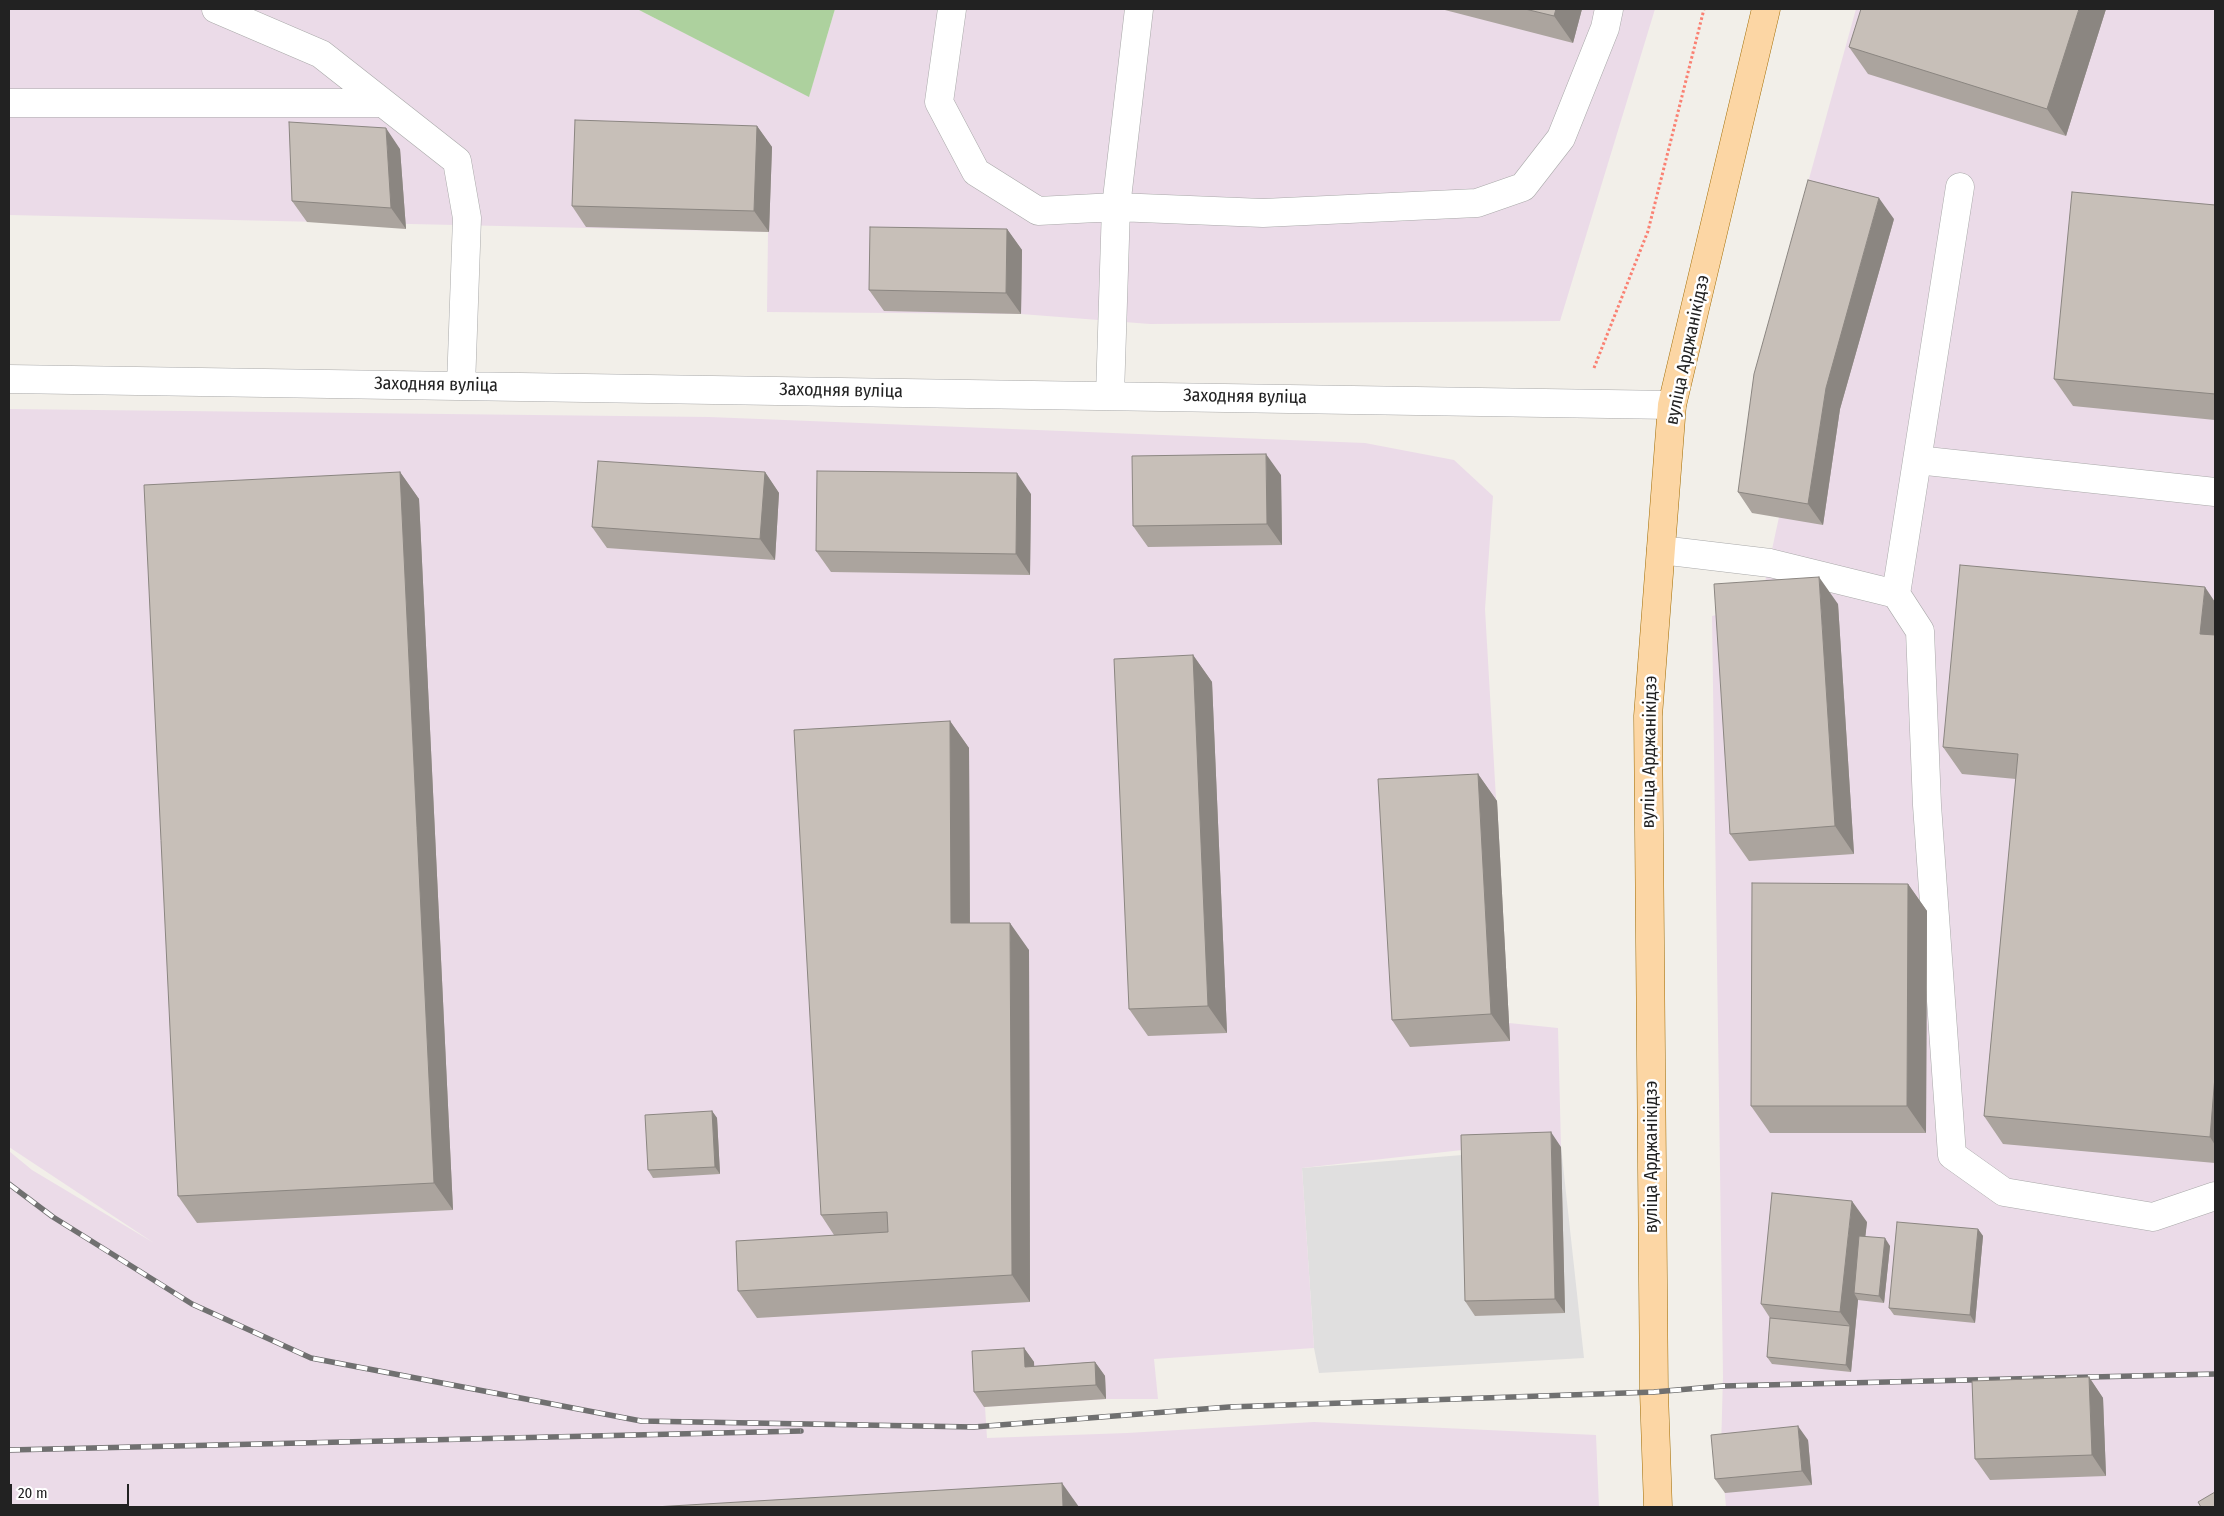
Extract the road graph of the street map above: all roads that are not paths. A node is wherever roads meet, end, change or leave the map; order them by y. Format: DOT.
graph roads {
  1 [pos="216,9"];
  2 [pos="952,9"];
  3 [pos="1139,9"];
  4 [pos="1609,9"];
  5 [pos="1766,9"];
  6 [pos="9,103"];
  7 [pos="382,103"];
  8 [pos="1960,187"];
  9 [pos="1116,206"];
  10 [pos="9,379"];
  11 [pos="462,386"];
  12 [pos="1110,395"];
  13 [pos="1672,405"];
  14 [pos="1917,460"];
  15 [pos="2215,492"];
  16 [pos="1661,550"];
  17 [pos="1896,594"];
  18 [pos="2215,1196"];
  19 [pos="1658,1507"];
  1 -- 7 [label="street"];
  2 -- 9 [label="street"];
  3 -- 9 [label="street"];
  4 -- 9 [label="street"];
  5 -- 13 [label="main road, вуліца Арджанікідзэ"];
  6 -- 7 [label="street"];
  7 -- 11 [label="street"];
  8 -- 14 [label="street"];
  9 -- 12 [label="street"];
  10 -- 11 [label="street, Заходняя вуліца"];
  11 -- 12 [label="street, Заходняя вуліца"];
  12 -- 13 [label="street, Заходняя вуліца"];
  13 -- 16 [label="main road, вуліца Арджанікідзэ"];
  14 -- 15 [label="street"];
  14 -- 17 [label="street"];
  16 -- 17 [label="street"];
  16 -- 19 [label="main road, вуліца Арджанікідзэ"];
  17 -- 18 [label="street"];
}
